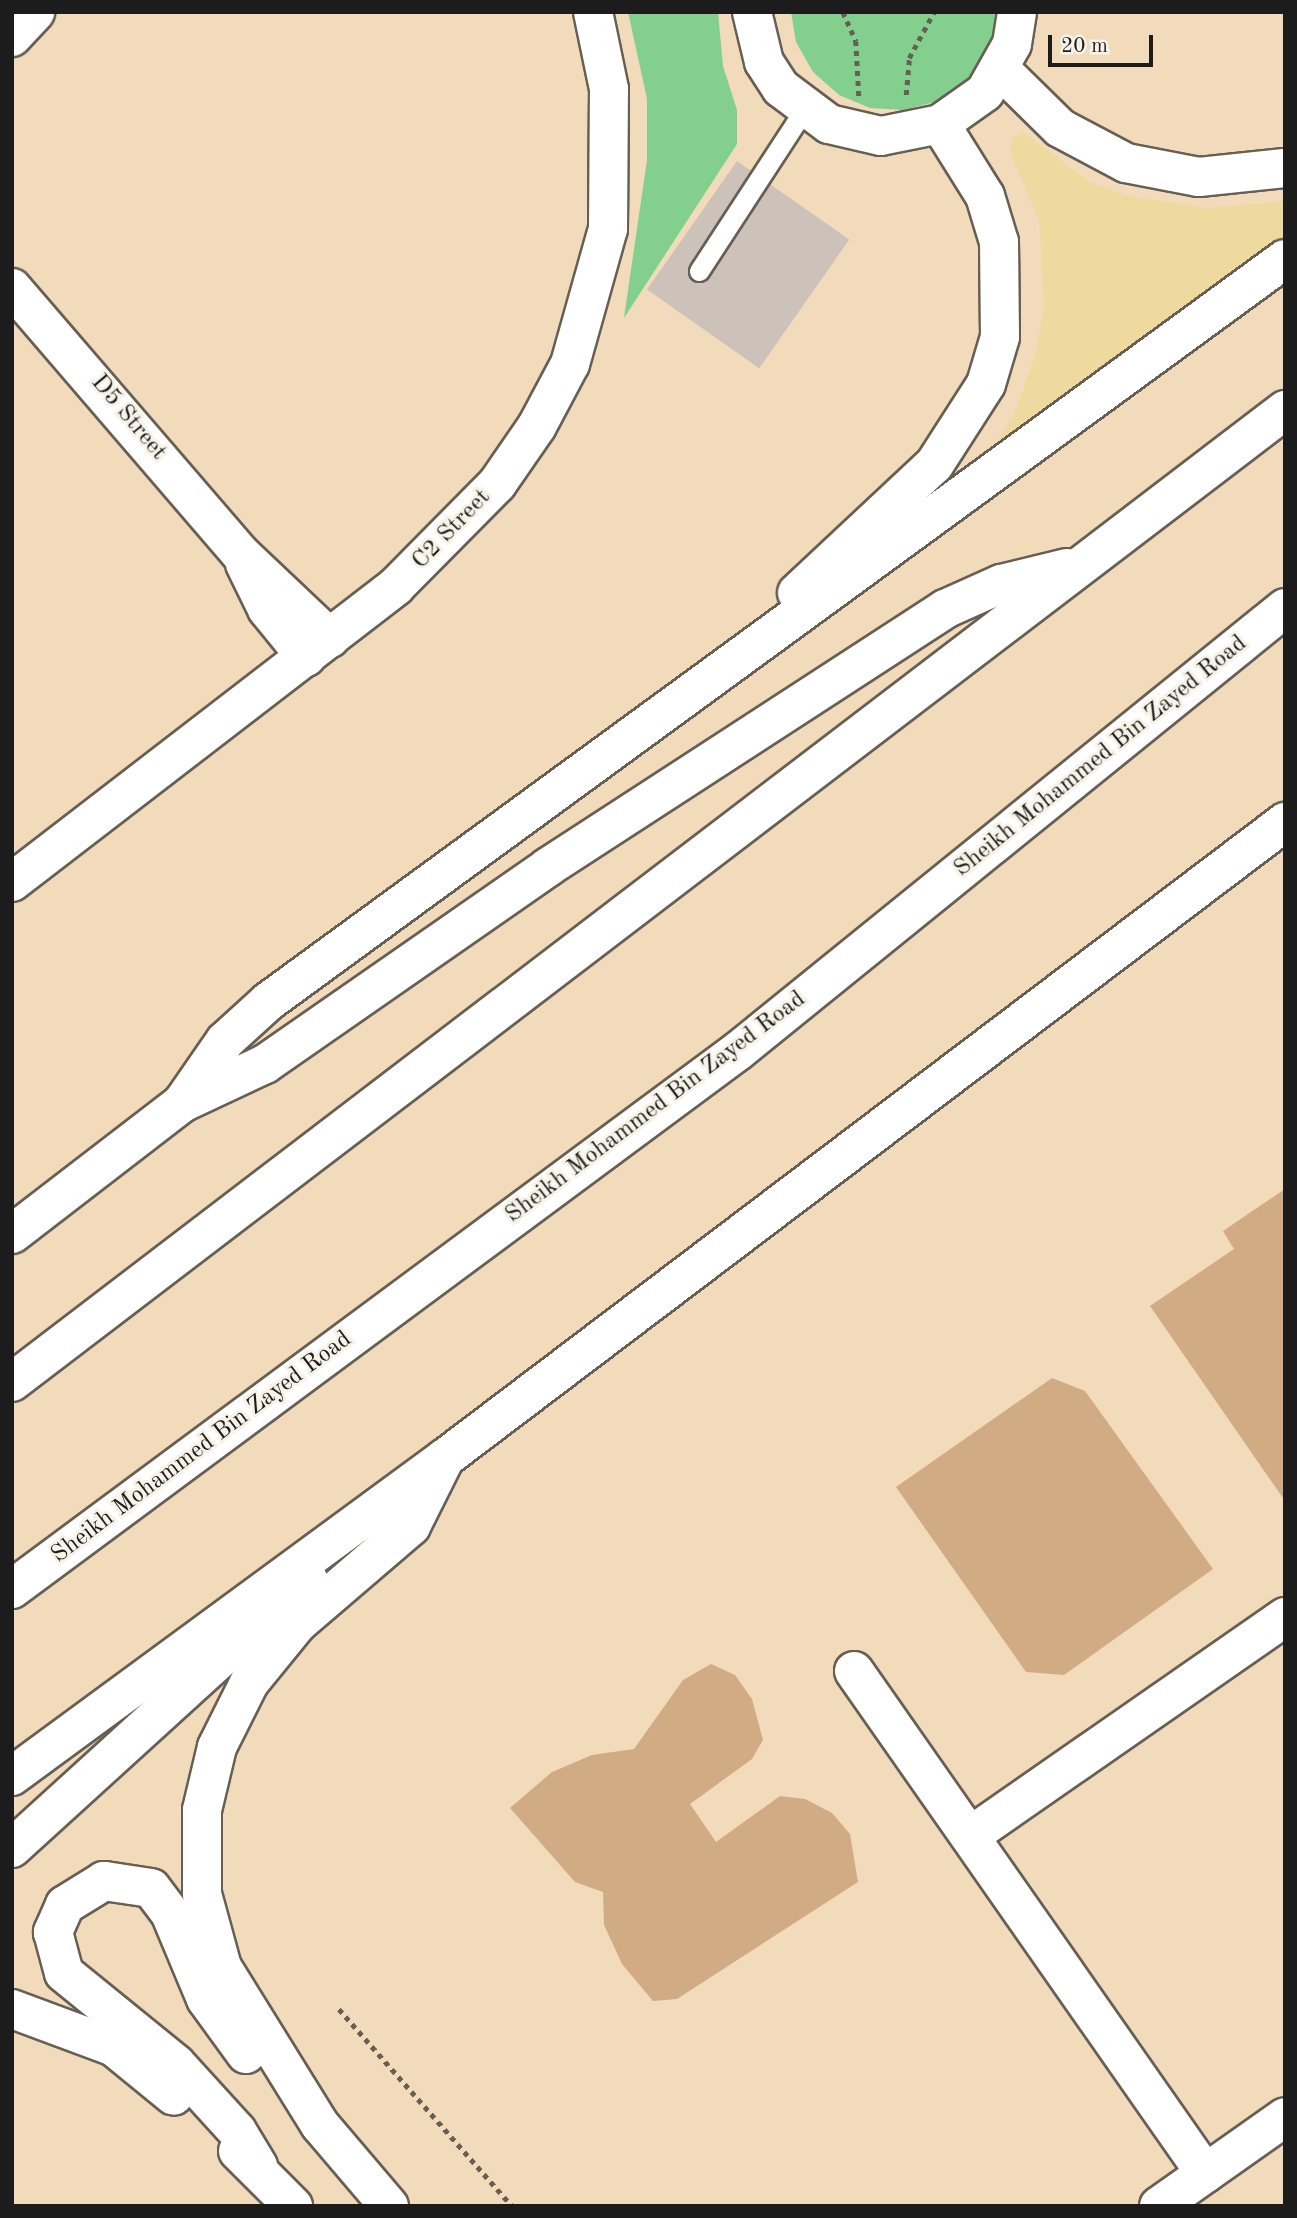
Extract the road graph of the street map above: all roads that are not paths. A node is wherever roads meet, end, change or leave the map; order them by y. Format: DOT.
graph roads {
  1 [pos="35,12"];
  2 [pos="593,12"];
  3 [pos="752,12"];
  4 [pos="1017,12"];
  5 [pos="12,37"];
  6 [pos="1000,69"];
  7 [pos="804,110"];
  8 [pos="923,130"];
  9 [pos="1285,168"];
  10 [pos="1285,259"];
  11 [pos="699,271"];
  12 [pos="12,288"];
  13 [pos="1285,410"];
  14 [pos="1081,565"];
  15 [pos="1285,608"];
  16 [pos="318,648"];
  17 [pos="643,733"];
  18 [pos="1285,822"];
  19 [pos="12,882"];
  20 [pos="182,1103"];
  21 [pos="12,1234"];
  22 [pos="12,1382"];
  23 [pos="445,1458"];
  24 [pos="370,1512"];
  25 [pos="12,1589"];
  26 [pos="1285,1617"];
  27 [pos="854,1671"];
  28 [pos="12,1776"];
  29 [pos="970,1836"];
  30 [pos="12,1848"];
  31 [pos="12,2010"];
  32 [pos="1285,2117"];
  33 [pos="320,2125"];
  34 [pos="258,2166"];
  35 [pos="1205,2173"];
  36 [pos="293,2206"];
  37 [pos="389,2206"];
  38 [pos="1159,2206"];
  1 -- 5 [label="main road"];
  2 -- 16 [label="main road, C2 Street"];
  3 -- 7 [label="main road"];
  4 -- 6 [label="main road"];
  6 -- 8 [label="main road"];
  6 -- 9 [label="main road"];
  7 -- 8 [label="main road"];
  7 -- 11 [label="lane"];
  8 -- 17 [label="main road"];
  10 -- 17 [label="main road"];
  12 -- 16 [label="main road, D5 Street"];
  13 -- 14 [label="main road"];
  14 -- 20 [label="main road"];
  14 -- 22 [label="main road"];
  15 -- 25 [label="main road, Sheikh Mohammed Bin Zayed Road"];
  16 -- 19 [label="main road, C2 Street"];
  17 -- 20 [label="main road"];
  18 -- 23 [label="main road"];
  20 -- 21 [label="main road"];
  23 -- 24 [label="main road"];
  23 -- 33 [label="main road"];
  24 -- 28 [label="main road"];
  24 -- 30 [label="main road"];
  26 -- 29 [label="main road"];
  27 -- 29 [label="main road"];
  29 -- 35 [label="main road"];
  31 -- 34 [label="main road"];
  32 -- 35 [label="main road"];
  33 -- 34 [label="main road"];
  33 -- 37 [label="main road"];
  34 -- 36 [label="main road"];
  35 -- 38 [label="main road"];
}
